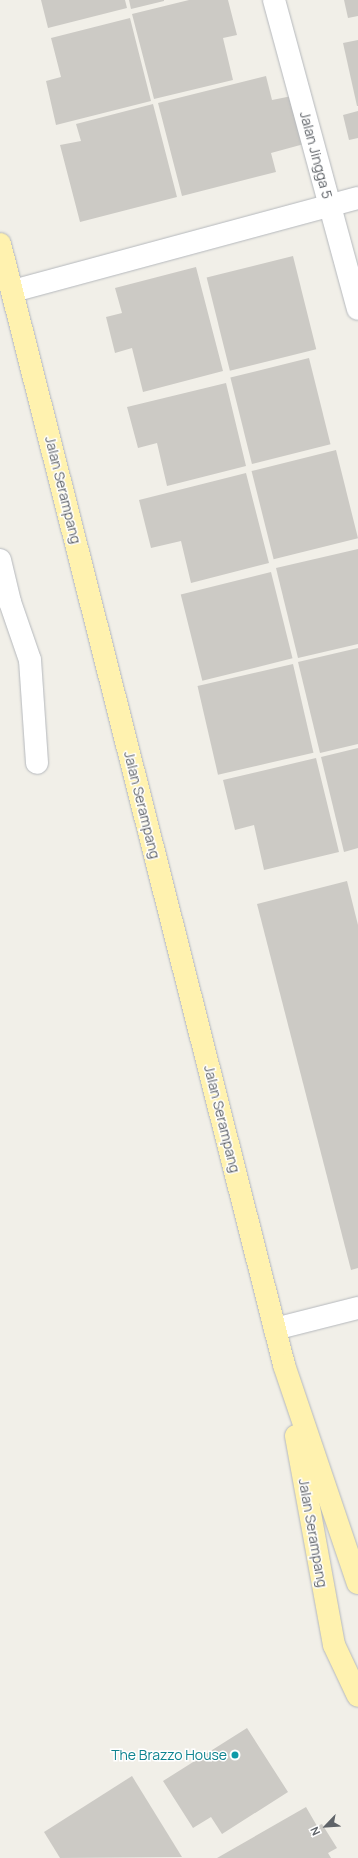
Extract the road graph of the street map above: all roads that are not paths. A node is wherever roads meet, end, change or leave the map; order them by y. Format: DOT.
graph roads {
  1 [pos="274,0"];
  2 [pos="358,198"];
  3 [pos="330,205"];
  4 [pos="0,244"];
  5 [pos="13,291"];
  6 [pos="358,309"];
  7 [pos="0,560"];
  8 [pos="37,763"];
  9 [pos="358,1308"];
  10 [pos="275,1329"];
  11 [pos="284,1365"];
  12 [pos="358,1583"];
  13 [pos="358,1696"];
  1 -- 3 [label="street, Jalan Jingga 5"];
  2 -- 3 [label="street"];
  3 -- 5 [label="street"];
  3 -- 6 [label="street, Jalan Jingga 5"];
  4 -- 5 [label="main road, Jalan Serampang"];
  5 -- 10 [label="main road, Jalan Serampang"];
  7 -- 8 [label="street"];
  9 -- 10 [label="street"];
  10 -- 11 [label="main road, Jalan Serampang"];
  11 -- 12 [label="main road, Jalan Serampang"];
  11 -- 13 [label="main road, Jalan Serampang"];
}
